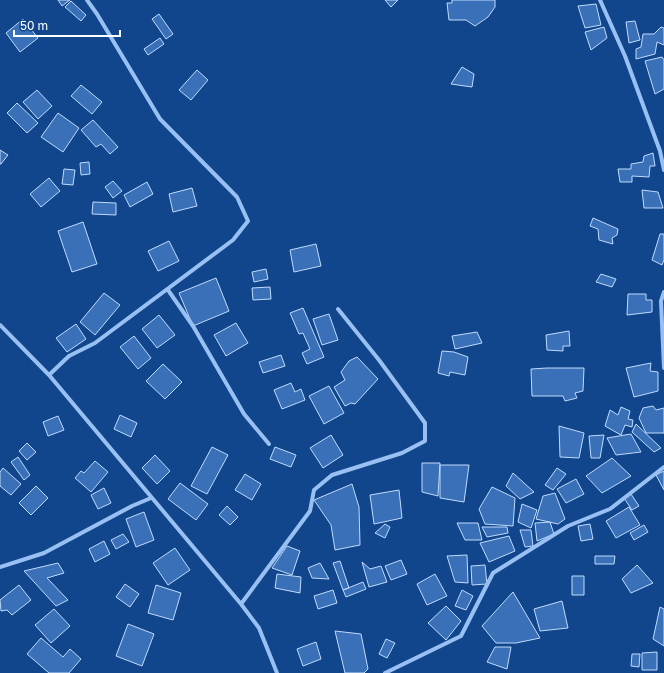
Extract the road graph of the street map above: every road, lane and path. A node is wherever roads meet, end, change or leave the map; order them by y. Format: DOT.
graph roads {
  1 [pos="87,0"];
  2 [pos="600,0"];
  3 [pos="664,170"];
  4 [pos="168,290"];
  5 [pos="664,292"];
  6 [pos="338,309"];
  7 [pos="0,325"];
  8 [pos="664,368"];
  9 [pos="49,376"];
  10 [pos="269,444"];
  11 [pos="664,467"];
  12 [pos="151,498"];
  13 [pos="0,567"];
  14 [pos="241,604"];
  15 [pos="278,673"];
  16 [pos="385,673"];
  1 -- 4 [label="street"];
  2 -- 3 [label="street"];
  4 -- 9 [label="street"];
  4 -- 10 [label="street"];
  5 -- 8 [label="street"];
  6 -- 14 [label="street"];
  7 -- 9 [label="street"];
  9 -- 12 [label="street"];
  11 -- 16 [label="street"];
  12 -- 13 [label="street"];
  12 -- 14 [label="street"];
  14 -- 15 [label="street"];
}
